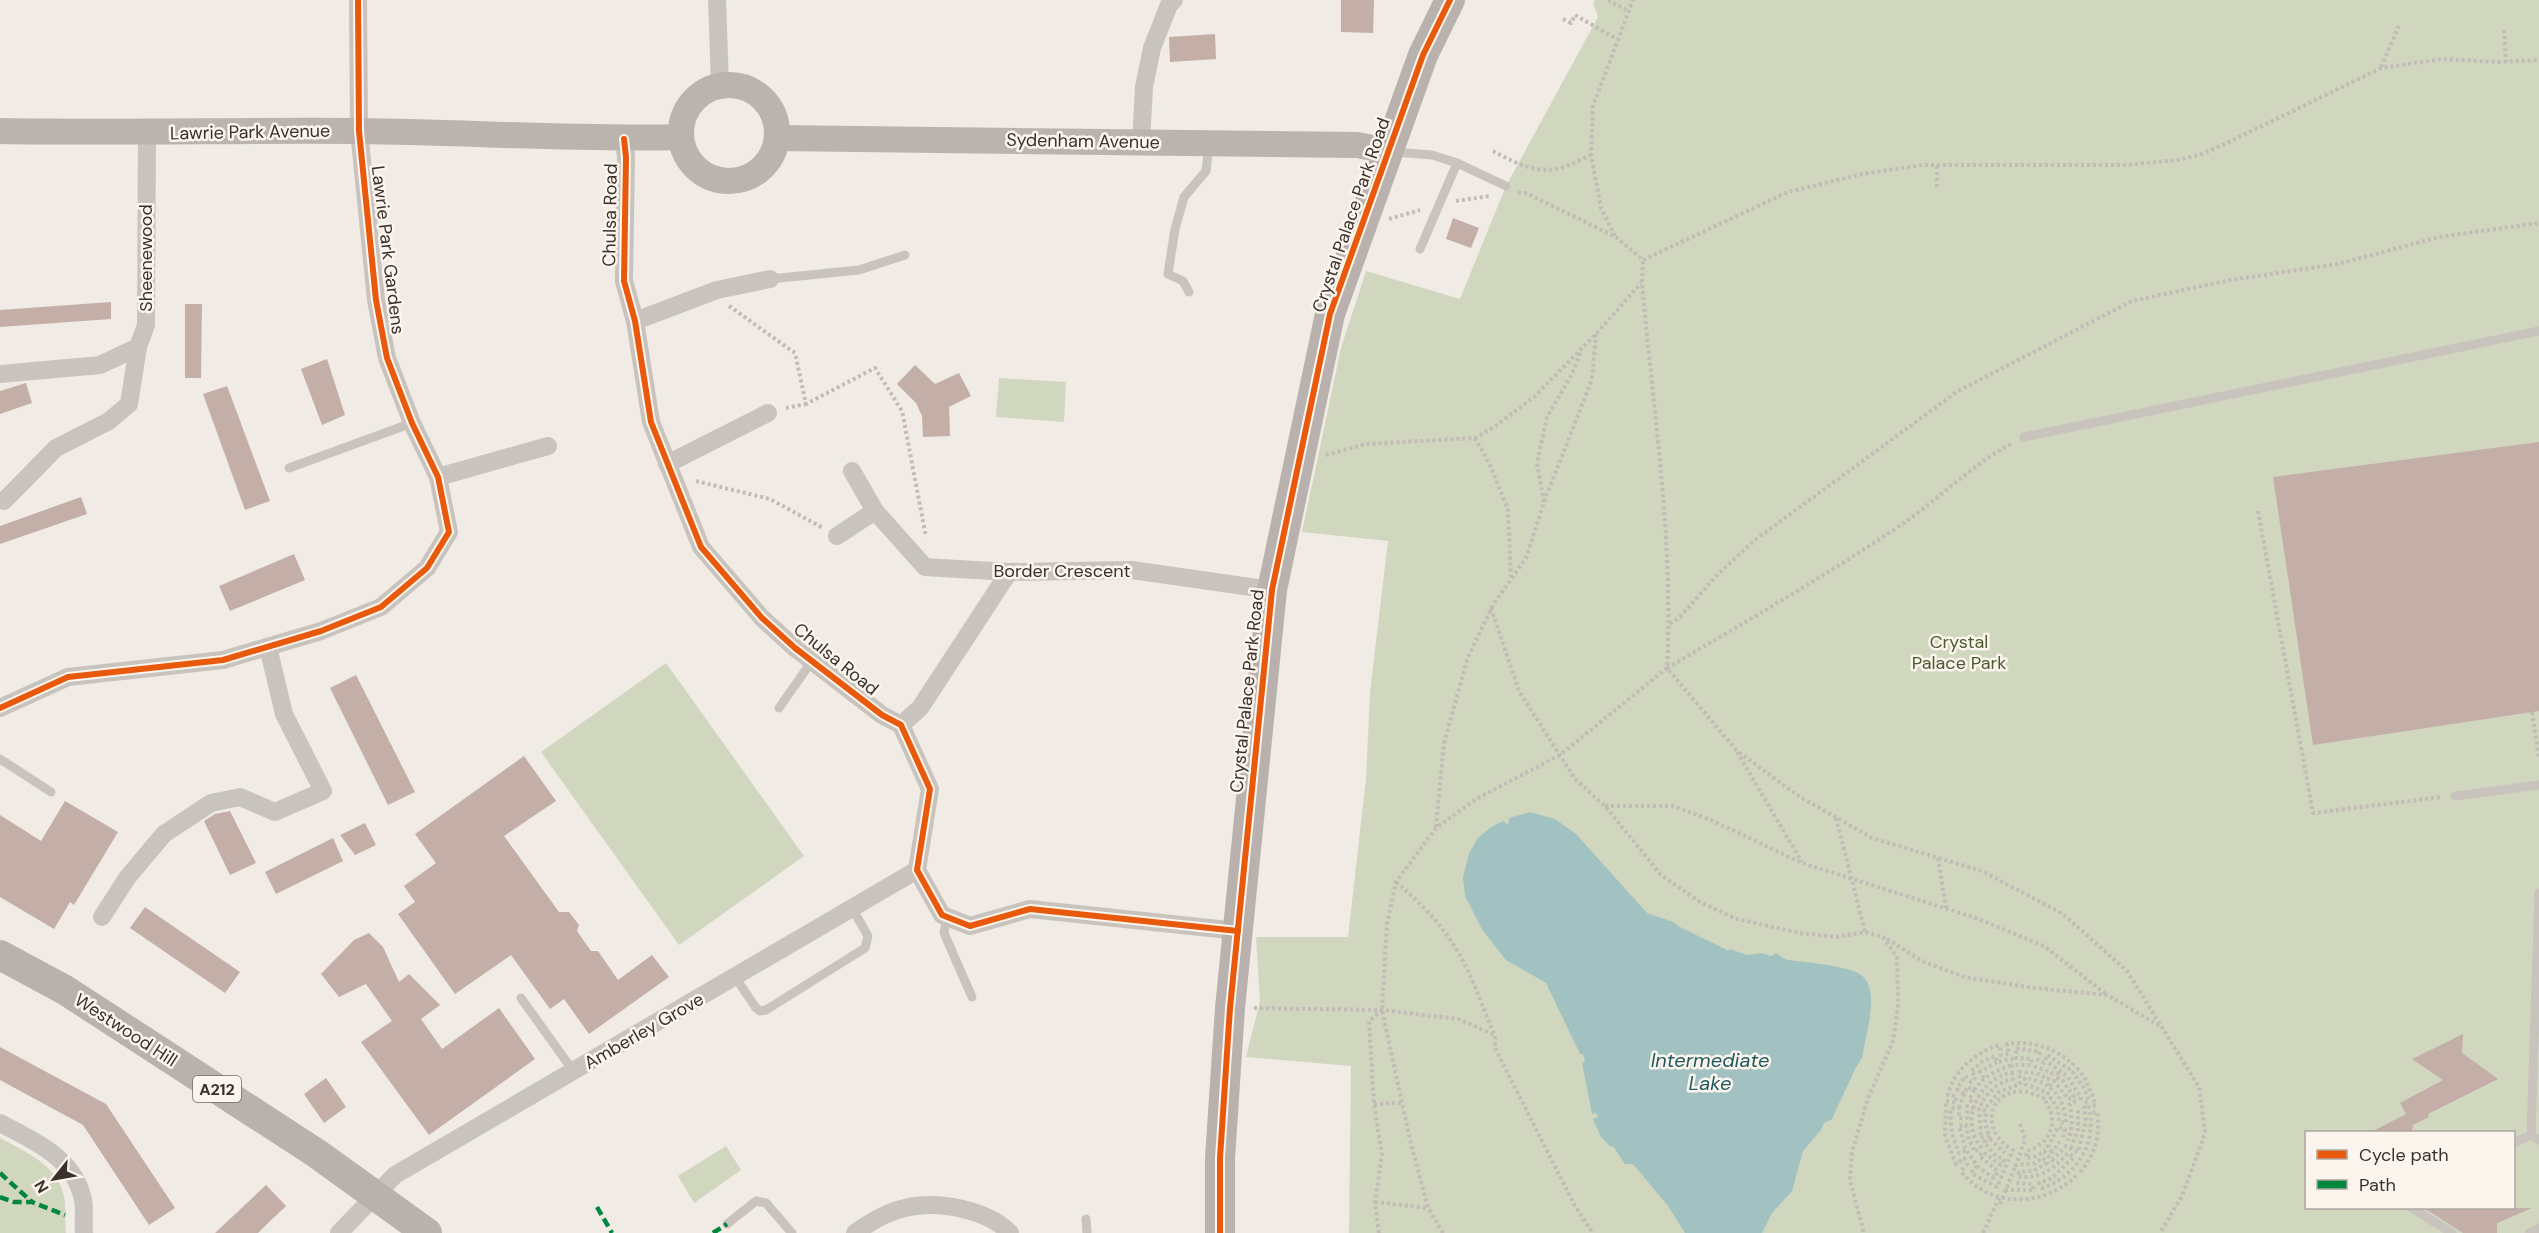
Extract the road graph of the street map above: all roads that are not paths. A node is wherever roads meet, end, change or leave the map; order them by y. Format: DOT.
graph roads {
  1 [pos="357,0"];
  2 [pos="717,0"];
  3 [pos="1174,0"];
  4 [pos="1450,0"];
  5 [pos="720,85"];
  6 [pos="0,131"];
  7 [pos="359,131"];
  8 [pos="147,133"];
  9 [pos="681,137"];
  10 [pos="777,138"];
  11 [pos="624,139"];
  12 [pos="1141,142"];
  13 [pos="1209,143"];
  14 [pos="1389,151"];
  15 [pos="1457,163"];
  16 [pos="1506,186"];
  17 [pos="1420,249"];
  18 [pos="905,255"];
  19 [pos="770,279"];
  20 [pos="1190,292"];
  21 [pos="635,321"];
  22 [pos="2539,330"];
  23 [pos="138,347"];
  24 [pos="0,375"];
  25 [pos="768,413"];
  26 [pos="412,423"];
  27 [pos="2024,437"];
  28 [pos="548,446"];
  29 [pos="289,468"];
  30 [pos="669,470"];
  31 [pos="852,471"];
  32 [pos="438,477"];
  33 [pos="4,501"];
  34 [pos="875,512"];
  35 [pos="837,536"];
  36 [pos="1009,572"];
  37 [pos="1272,590"];
  38 [pos="268,647"];
  39 [pos="812,661"];
  40 [pos="0,708"];
  41 [pos="779,708"];
  42 [pos="901,725"];
  43 [pos="0,759"];
  44 [pos="2539,785"];
  45 [pos="51,792"];
  46 [pos="2455,796"];
  47 [pos="917,870"];
  48 [pos="2539,893"];
  49 [pos="852,909"];
  50 [pos="102,917"];
  51 [pos="947,917"];
  52 [pos="1238,931"];
  53 [pos="0,955"];
  54 [pos="735,977"];
  55 [pos="972,997"];
  56 [pos="520,998"];
  57 [pos="573,1072"];
  58 [pos="0,1123"];
  59 [pos="2535,1138"];
  60 [pos="2515,1143"];
  61 [pos="375,1196"];
  62 [pos="2414,1209"];
  63 [pos="1086,1219"];
  64 [pos="727,1224"];
  65 [pos="2539,1228"];
  66 [pos="84,1233"];
  67 [pos="339,1233"];
  68 [pos="427,1233"];
  69 [pos="792,1233"];
  70 [pos="855,1233"];
  71 [pos="1010,1233"];
  72 [pos="1087,1233"];
  73 [pos="1220,1233"];
  74 [pos="2452,1233"];
  75 [pos="2529,1233"];
  1 -- 7 [label="street, Lawrie Park Gardens"];
  2 -- 5 [label="street"];
  3 -- 12 [label="street"];
  4 -- 14 [label="main road, Crystal Palace Park Road"];
  5 -- 9 [label="street"];
  5 -- 10 [label="street"];
  6 -- 8 [label="street, Lawrie Park Avenue"];
  7 -- 8 [label="street, Lawrie Park Avenue"];
  7 -- 11 [label="street, Lawrie Park Avenue"];
  7 -- 26 [label="street, Lawrie Park Gardens"];
  8 -- 23 [label="street, Sheenewood"];
  9 -- 10 [label="street"];
  9 -- 11 [label="street, Lawrie Park Avenue"];
  10 -- 12 [label="street, Sydenham Avenue"];
  11 -- 21 [label="street, Chulsa Road"];
  12 -- 13 [label="street, Sydenham Avenue"];
  13 -- 14 [label="street, Sydenham Avenue"];
  13 -- 20 [label="lane"];
  14 -- 15 [label="lane"];
  14 -- 37 [label="main road, Crystal Palace Park Road"];
  15 -- 16 [label="lane"];
  15 -- 17 [label="lane"];
  18 -- 19 [label="lane"];
  19 -- 21 [label="street"];
  21 -- 30 [label="street, Chulsa Road"];
  22 -- 27 [label="lane"];
  23 -- 24 [label="street"];
  23 -- 33 [label="street, Sheenewood"];
  25 -- 30 [label="street"];
  26 -- 29 [label="lane"];
  26 -- 32 [label="street, Lawrie Park Gardens"];
  28 -- 32 [label="street"];
  30 -- 39 [label="street, Chulsa Road"];
  31 -- 34 [label="street"];
  32 -- 38 [label="street, Lawrie Park Gardens"];
  34 -- 35 [label="street"];
  34 -- 36 [label="street, Border Crescent"];
  36 -- 37 [label="street, Border Crescent"];
  36 -- 42 [label="street"];
  37 -- 52 [label="main road, Crystal Palace Park Road"];
  38 -- 40 [label="street, Lawrie Park Gardens"];
  38 -- 50 [label="street"];
  39 -- 41 [label="lane"];
  39 -- 42 [label="street, Chulsa Road"];
  42 -- 47 [label="street"];
  43 -- 45 [label="lane"];
  44 -- 46 [label="lane"];
  47 -- 49 [label="street, Amberley Grove"];
  47 -- 51 [label="street"];
  48 -- 59 [label="lane"];
  49 -- 54 [label="street, Amberley Grove"];
  49 -- 54 [label="lane"];
  51 -- 52 [label="street"];
  51 -- 55 [label="lane"];
  52 -- 73 [label="main road, Crystal Palace Park Road"];
  53 -- 61 [label="main road, Westwood Hill / A212"];
  54 -- 57 [label="street, Amberley Grove"];
  56 -- 57 [label="lane"];
  57 -- 61 [label="street, Amberley Grove"];
  58 -- 66 [label="street"];
  59 -- 60 [label="lane"];
  61 -- 67 [label="street, Amberley Grove"];
  61 -- 68 [label="main road, Westwood Hill / A212"];
  62 -- 74 [label="lane"];
  63 -- 72 [label="lane"];
  64 -- 69 [label="lane"];
  65 -- 75 [label="lane"];
  70 -- 71 [label="street"];
}
